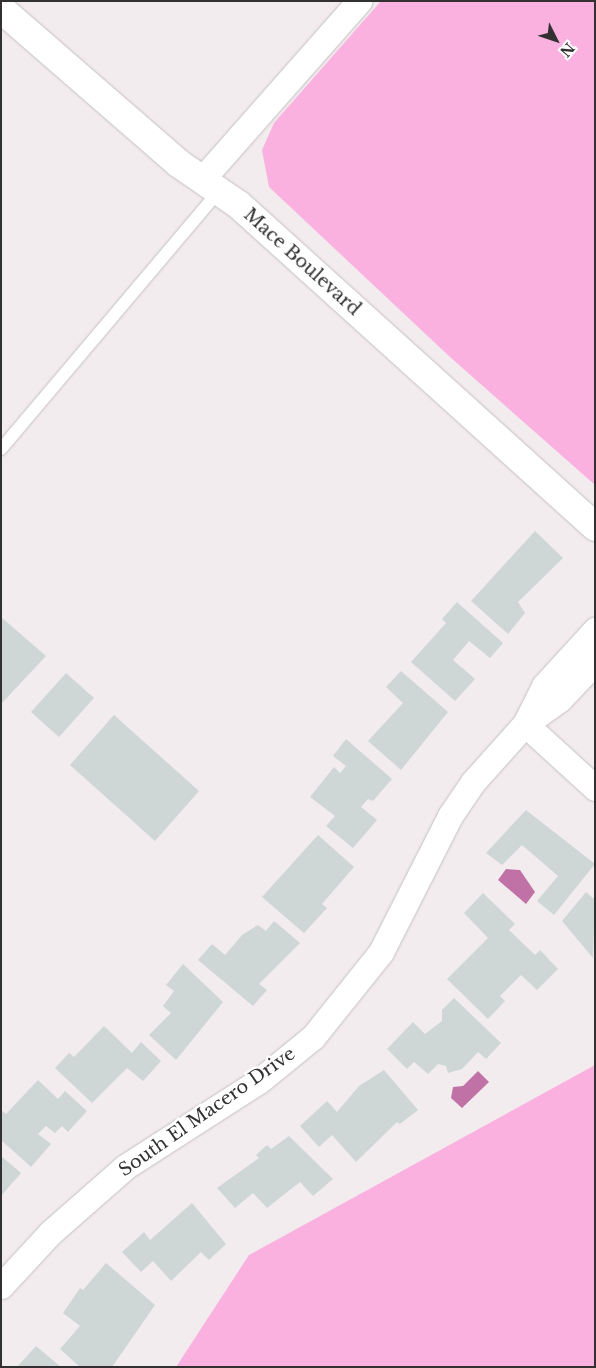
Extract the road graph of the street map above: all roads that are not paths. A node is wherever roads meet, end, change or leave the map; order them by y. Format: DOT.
graph roads {
  1 [pos="359,1"];
  2 [pos="1,9"];
  3 [pos="212,183"];
  4 [pos="1,449"];
  5 [pos="595,527"];
  6 [pos="595,630"];
  7 [pos="595,662"];
  8 [pos="525,724"];
  9 [pos="595,788"];
  10 [pos="1,1286"];
  1 -- 3 [label="street"];
  2 -- 3 [label="street, Mace Boulevard"];
  3 -- 4 [label="lane"];
  3 -- 5 [label="street, Mace Boulevard"];
  6 -- 8 [label="street, South El Macero Drive"];
  7 -- 8 [label="street, South El Macero Drive"];
  8 -- 9 [label="street"];
  8 -- 10 [label="street, South El Macero Drive"];
}
